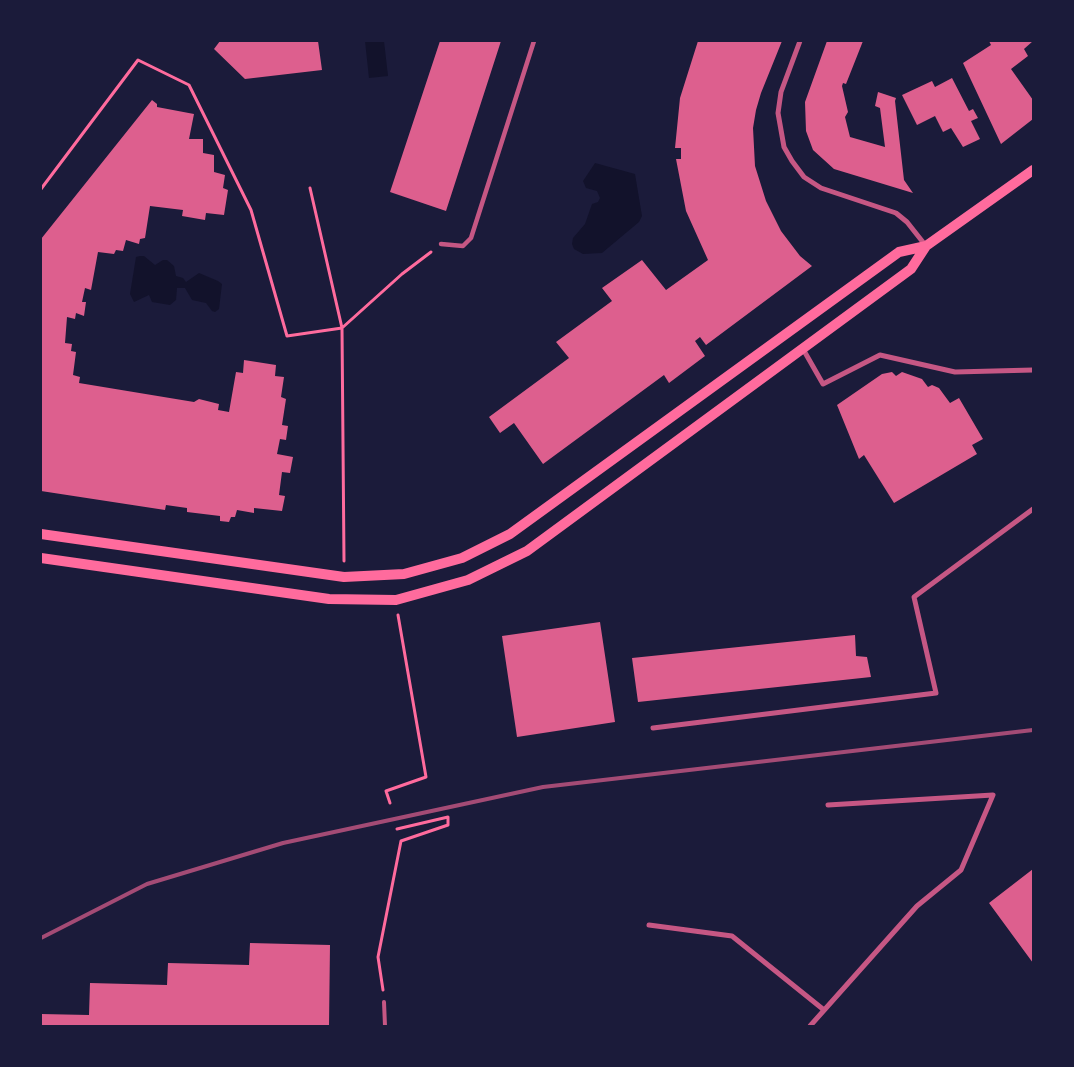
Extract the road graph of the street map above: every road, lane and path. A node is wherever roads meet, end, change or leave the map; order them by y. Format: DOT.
graph roads {
  1 [pos="534,41"];
  2 [pos="800,41"];
  3 [pos="1033,170"];
  4 [pos="310,188"];
  5 [pos="41,189"];
  6 [pos="441,244"];
  7 [pos="926,246"];
  8 [pos="342,328"];
  9 [pos="803,349"];
  10 [pos="1033,370"];
  11 [pos="1033,509"];
  12 [pos="41,534"];
  13 [pos="41,558"];
  14 [pos="344,577"];
  15 [pos="396,600"];
  16 [pos="653,728"];
  17 [pos="390,803"];
  18 [pos="828,805"];
  19 [pos="397,829"];
  20 [pos="649,925"];
  21 [pos="384,1002"];
  22 [pos="824,1010"];
  23 [pos="385,1026"];
  24 [pos="810,1026"];
  1 -- 6 [label="street"];
  2 -- 7 [label="street"];
  3 -- 7 [label="main road"];
  4 -- 8 [label="path"];
  5 -- 8 [label="path"];
  6 -- 8 [label="path"];
  7 -- 9 [label="main road"];
  7 -- 14 [label="main road"];
  8 -- 14 [label="path"];
  9 -- 10 [label="street"];
  9 -- 15 [label="main road"];
  11 -- 16 [label="street"];
  12 -- 14 [label="main road"];
  13 -- 15 [label="main road"];
  15 -- 17 [label="path"];
  18 -- 22 [label="street"];
  19 -- 21 [label="path"];
  20 -- 22 [label="street"];
  21 -- 23 [label="lane"];
  22 -- 24 [label="street"];
}
